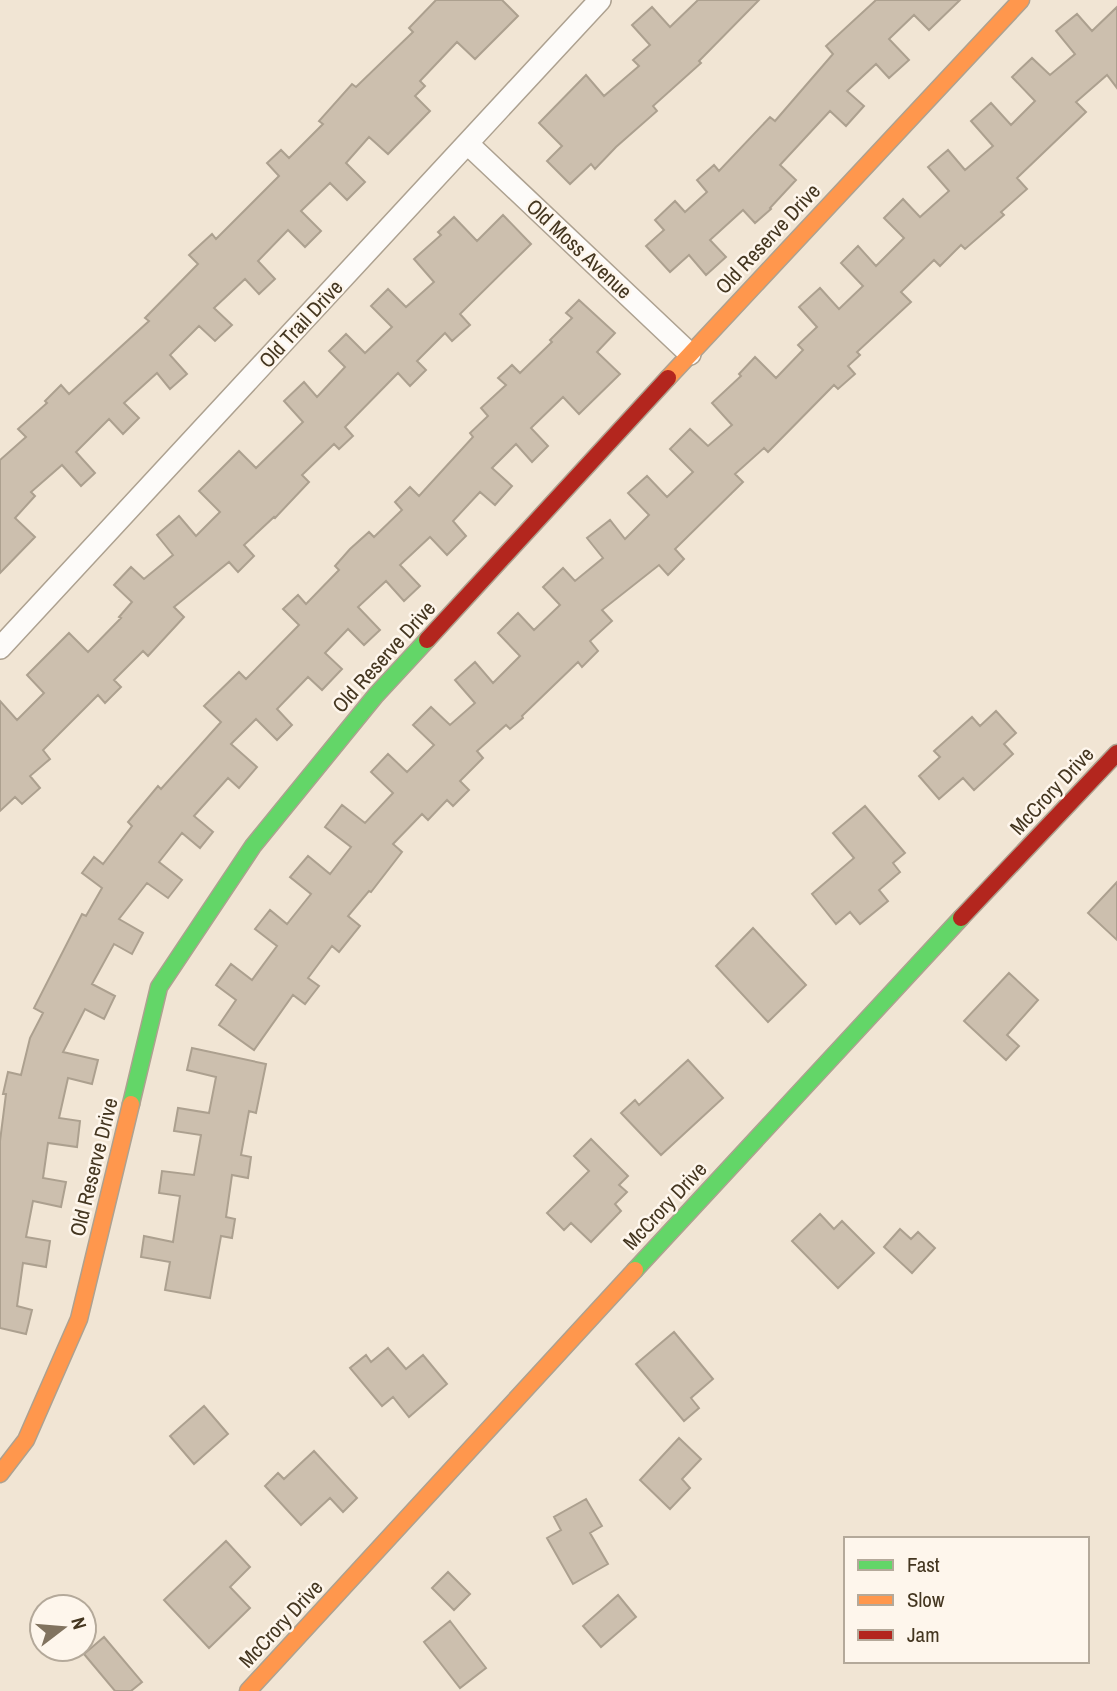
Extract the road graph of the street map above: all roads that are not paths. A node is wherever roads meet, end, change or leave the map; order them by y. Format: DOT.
graph roads {
  1 [pos="600,0"];
  2 [pos="1021,0"];
  3 [pos="468,144"];
  4 [pos="690,354"];
  5 [pos="0,648"];
  6 [pos="1117,753"];
  7 [pos="0,1474"];
  8 [pos="248,1691"];
  1 -- 3 [label="street, Old Trail Drive"];
  2 -- 4 [label="street, Old Reserve Drive"];
  3 -- 4 [label="street, Old Moss Avenue"];
  3 -- 5 [label="street, Old Trail Drive"];
  4 -- 7 [label="street, Old Reserve Drive"];
  6 -- 8 [label="street, McCrory Drive"];
}
